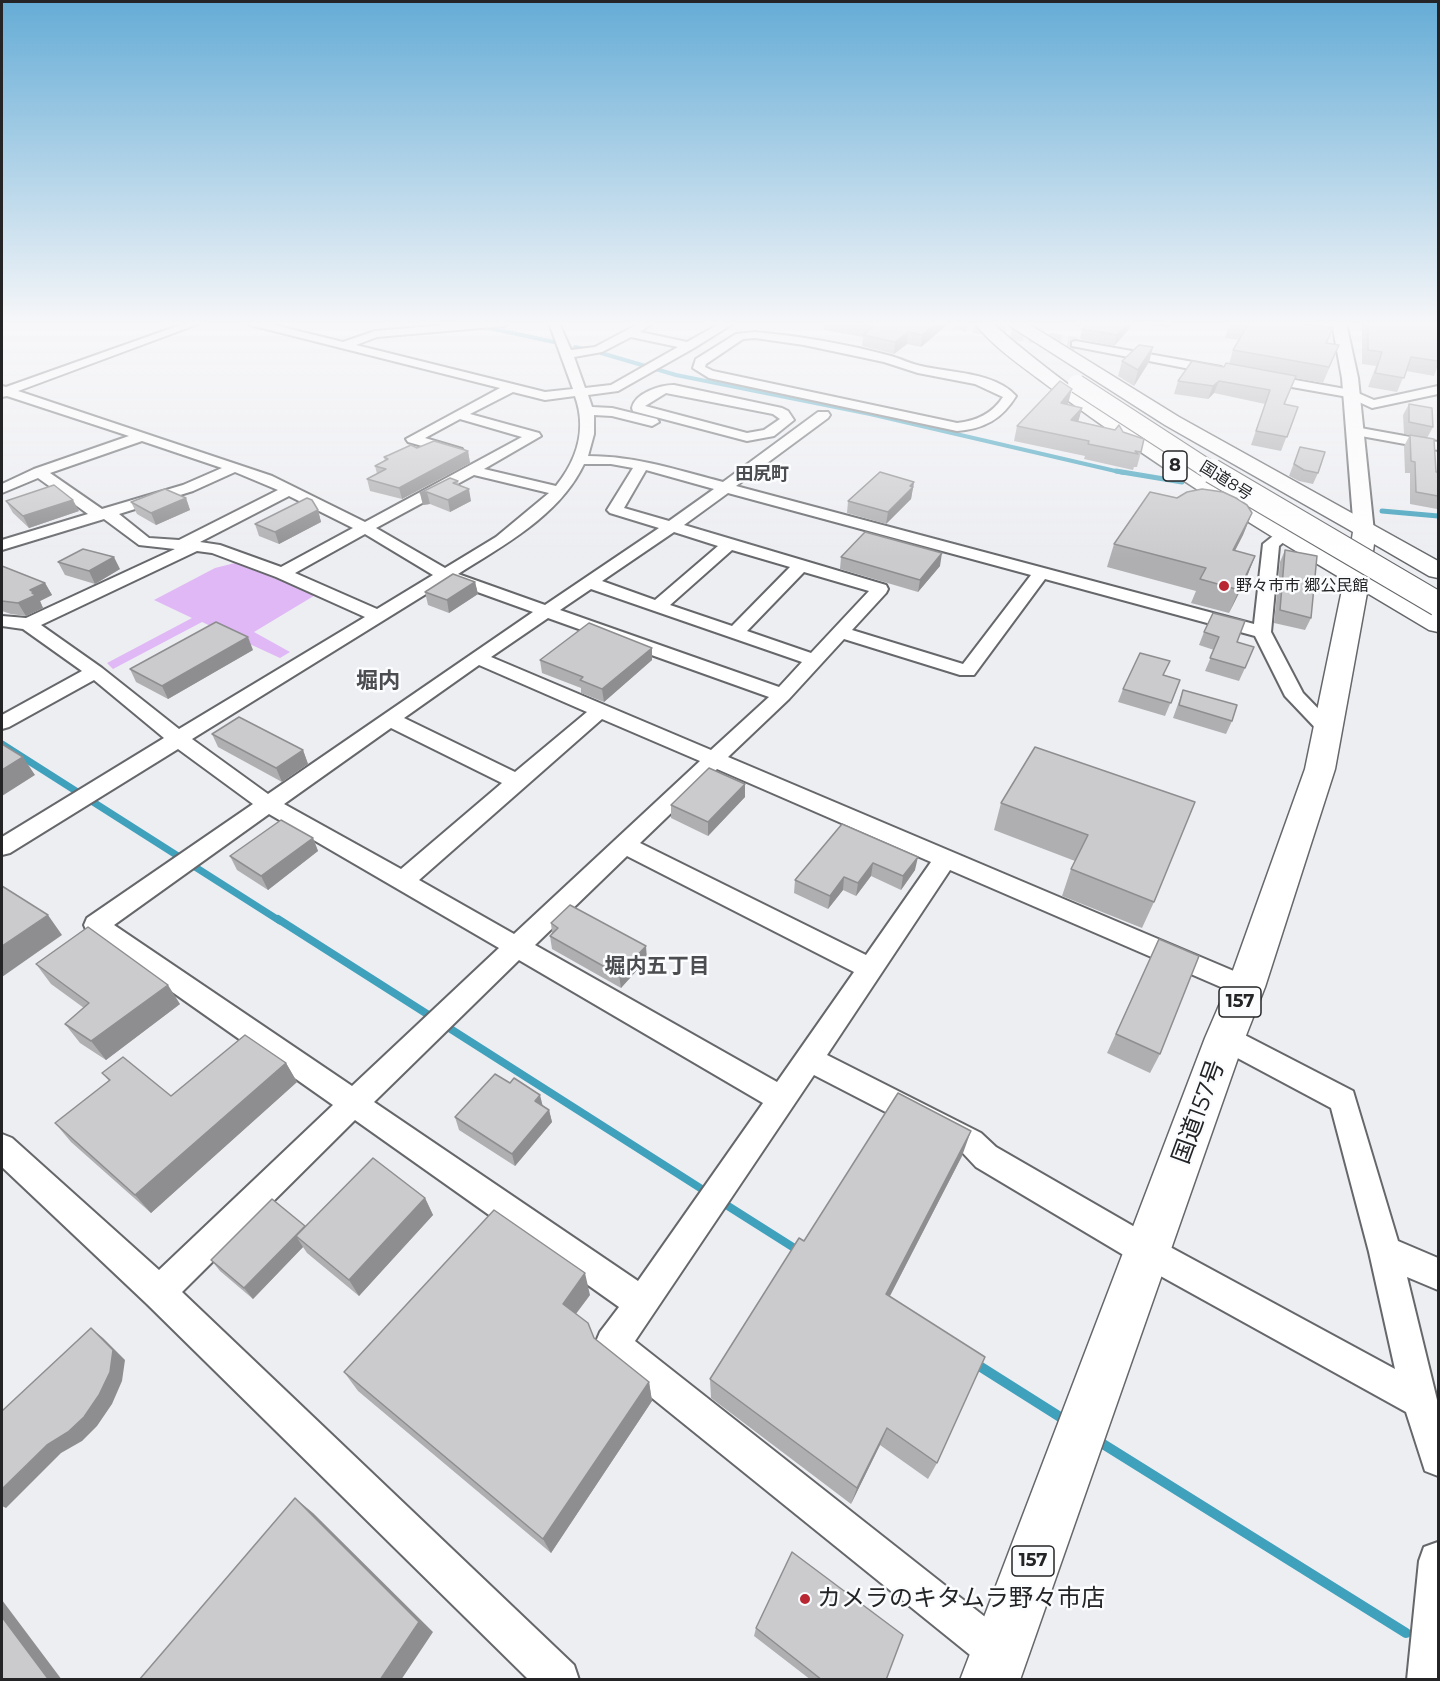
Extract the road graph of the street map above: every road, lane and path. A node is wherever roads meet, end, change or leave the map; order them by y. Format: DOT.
graph roads {
  1 [pos="32,401"];
  2 [pos="485,401"];
  3 [pos="583,401"];
  4 [pos="642,401"];
  5 [pos="732,401"];
  6 [pos="837,401"];
  7 [pos="1007,401"];
  8 [pos="1081,401"];
  9 [pos="1112,401"];
  10 [pos="1116,401"];
  11 [pos="1140,401"];
  12 [pos="1352,401"];
  13 [pos="1367,401"];
  14 [pos="1386,401"];
  15 [pos="587,411"];
  16 [pos="459,415"];
  17 [pos="823,415"];
  18 [pos="1355,431"];
  19 [pos="140,436"];
  20 [pos="1438,446"];
  21 [pos="773,452"];
  22 [pos="579,460"];
  23 [pos="487,461"];
  24 [pos="642,465"];
  25 [pos="234,467"];
  26 [pos="472,470"];
  27 [pos="39,472"];
  28 [pos="726,487"];
  29 [pos="2,489"];
  30 [pos="289,490"];
  31 [pos="560,491"];
  32 [pos="98,514"];
  33 [pos="673,526"];
  34 [pos="365,528"];
  35 [pos="1365,532"];
  36 [pos="1284,535"];
  37 [pos="731,543"];
  38 [pos="2,545"];
  39 [pos="189,546"];
  40 [pos="801,565"];
  41 [pos="1438,571"];
  42 [pos="282,573"];
  43 [pos="1041,573"];
  44 [pos="445,575"];
  45 [pos="1358,578"];
  46 [pos="587,582"];
  47 [pos="1438,588"];
  48 [pos="1438,604"];
  49 [pos="658,606"];
  50 [pos="547,610"];
  51 [pos="378,616"];
  52 [pos="2,621"];
  53 [pos="28,624"];
  54 [pos="1438,624"];
  55 [pos="840,632"];
  56 [pos="1262,632"];
  57 [pos="735,633"];
  58 [pos="477,658"];
  59 [pos="814,660"];
  60 [pos="95,672"];
  61 [pos="782,695"];
  62 [pos="600,711"];
  63 [pos="390,719"];
  64 [pos="2,723"];
  65 [pos="1330,732"];
  66 [pos="178,739"];
  67 [pos="713,760"];
  68 [pos="517,782"];
  69 [pos="268,804"];
  70 [pos="624,845"];
  71 [pos="2,847"];
  72 [pos="945,860"];
  73 [pos="401,882"];
  74 [pos="517,948"];
  75 [pos="870,968"];
  76 [pos="1246,987"];
  77 [pos="1225,1038"];
  78 [pos="809,1059"];
  79 [pos="782,1099"];
  80 [pos="354,1102"];
  81 [pos="2,1148"];
  82 [pos="1148,1252"];
  83 [pos="1385,1252"];
  84 [pos="1438,1274"];
  85 [pos="159,1292"];
  86 [pos="642,1303"];
  87 [pos="1420,1401"];
  88 [pos="1438,1458"];
  89 [pos="1438,1561"];
  90 [pos="995,1666"];
  91 [pos="1432,1672"];
  92 [pos="559,1680"];
  1 -- 19 [label="street"];
  2 -- 16 [label="street"];
  3 -- 15 [label="street"];
  4 -- 5 [label="street"];
  6 -- 7 [label="street"];
  8 -- 36 [label="highway, 8"];
  9 -- 48 [label="highway, 国道8号 / 8, bridge"];
  10 -- 47 [label="highway, 国道8号 / 8"];
  11 -- 35 [label="highway, 8"];
  12 -- 18 [label="main road"];
  13 -- 14 [label="street"];
  15 -- 21 [label="street"];
  15 -- 22 [label="street"];
  16 -- 23 [label="street"];
  16 -- 23 [label="street"];
  17 -- 21 [label="street"];
  18 -- 20 [label="street"];
  18 -- 35 [label="main road"];
  19 -- 25 [label="street"];
  19 -- 27 [label="street"];
  21 -- 28 [label="street"];
  22 -- 24 [label="street"];
  22 -- 31 [label="street"];
  23 -- 26 [label="street"];
  24 -- 28 [label="street"];
  24 -- 33 [label="street"];
  25 -- 30 [label="street"];
  25 -- 32 [label="street"];
  26 -- 31 [label="street"];
  26 -- 34 [label="street"];
  27 -- 29 [label="street"];
  27 -- 32 [label="street"];
  28 -- 33 [label="street"];
  28 -- 43 [label="street"];
  30 -- 34 [label="street"];
  30 -- 39 [label="street"];
  31 -- 44 [label="street"];
  32 -- 38 [label="street"];
  32 -- 39 [label="street"];
  33 -- 37 [label="street"];
  33 -- 46 [label="street"];
  34 -- 42 [label="street"];
  34 -- 44 [label="street"];
  35 -- 41 [label="highway"];
  35 -- 45 [label="highway, 国道157号 / 157"];
  36 -- 45 [label="highway, 8"];
  36 -- 56 [label="street"];
  37 -- 40 [label="street"];
  37 -- 49 [label="street"];
  39 -- 42 [label="street"];
  39 -- 53 [label="street"];
  40 -- 55 [label="street"];
  40 -- 57 [label="street"];
  42 -- 51 [label="street"];
  43 -- 55 [label="street"];
  43 -- 56 [label="street"];
  44 -- 50 [label="street"];
  44 -- 51 [label="street"];
  45 -- 54 [label="highway"];
  45 -- 65 [label="highway, 国道157号 / 157"];
  46 -- 49 [label="street"];
  46 -- 50 [label="street"];
  49 -- 57 [label="street"];
  50 -- 58 [label="street"];
  50 -- 61 [label="street"];
  51 -- 66 [label="street"];
  52 -- 53 [label="street"];
  53 -- 60 [label="street"];
  55 -- 59 [label="street"];
  56 -- 65 [label="street"];
  57 -- 59 [label="street"];
  58 -- 62 [label="street"];
  58 -- 63 [label="street"];
  59 -- 61 [label="street"];
  60 -- 64 [label="street"];
  60 -- 66 [label="street"];
  61 -- 67 [label="street"];
  62 -- 67 [label="street"];
  62 -- 68 [label="street"];
  63 -- 68 [label="street"];
  63 -- 69 [label="street"];
  65 -- 76 [label="highway, 国道157号 / 157"];
  66 -- 69 [label="street"];
  66 -- 71 [label="street"];
  67 -- 70 [label="street"];
  67 -- 72 [label="street"];
  68 -- 73 [label="street"];
  69 -- 73 [label="street"];
  69 -- 80 [label="street"];
  70 -- 74 [label="street"];
  70 -- 75 [label="street"];
  72 -- 75 [label="street"];
  72 -- 76 [label="street"];
  73 -- 74 [label="street"];
  74 -- 79 [label="street"];
  74 -- 80 [label="street"];
  75 -- 78 [label="street"];
  76 -- 77 [label="highway, 国道157号 / 157"];
  77 -- 82 [label="highway, 国道157号 / 157"];
  77 -- 83 [label="street"];
  78 -- 79 [label="street"];
  78 -- 82 [label="street"];
  79 -- 86 [label="street"];
  80 -- 85 [label="street"];
  80 -- 86 [label="street"];
  81 -- 85 [label="street"];
  82 -- 87 [label="street"];
  82 -- 90 [label="highway, 国道157号 / 157"];
  83 -- 84 [label="street"];
  83 -- 87 [label="street"];
  85 -- 92 [label="street"];
  86 -- 90 [label="street"];
  87 -- 88 [label="street"];
  89 -- 91 [label="street"];
}
